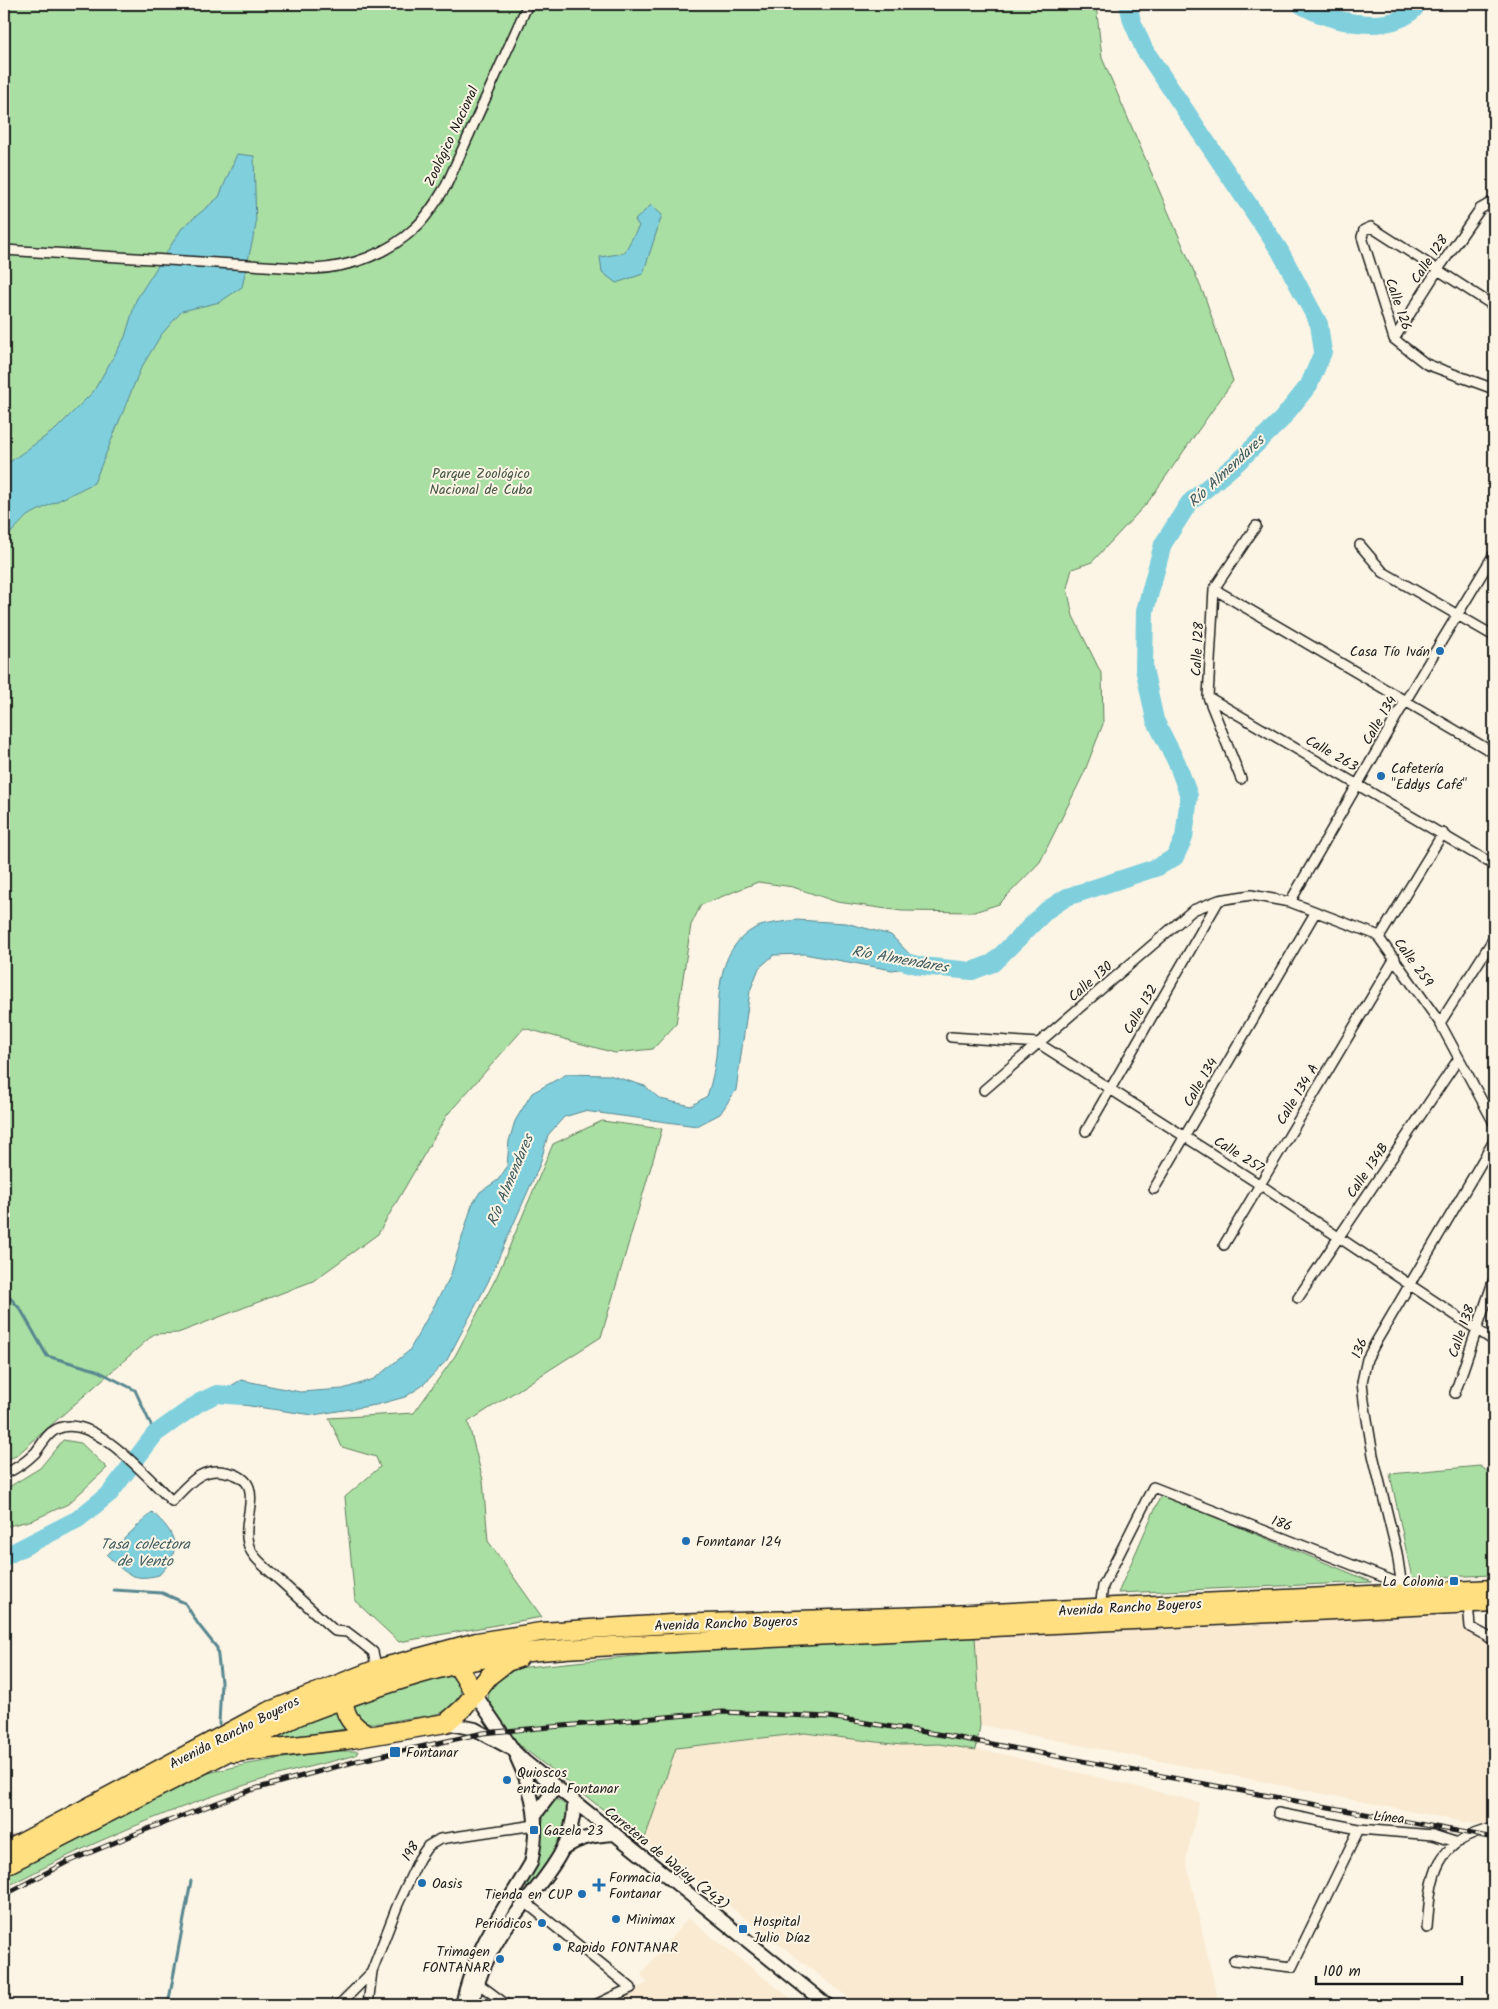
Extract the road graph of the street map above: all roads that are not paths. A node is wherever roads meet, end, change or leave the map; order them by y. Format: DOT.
graph roads {
  1 [pos="528,4"];
  2 [pos="1494,201"];
  3 [pos="4,250"];
  4 [pos="1437,271"];
  5 [pos="1494,306"];
  6 [pos="1394,339"];
  7 [pos="1494,389"];
  8 [pos="1256,526"];
  9 [pos="1360,545"];
  10 [pos="1494,554"];
  11 [pos="1214,589"];
  12 [pos="1458,615"];
  13 [pos="1494,636"];
  14 [pos="1208,697"];
  15 [pos="1406,700"];
  16 [pos="1494,753"];
  17 [pos="1241,779"];
  18 [pos="1358,784"];
  19 [pos="1443,833"];
  20 [pos="1494,865"];
  21 [pos="1219,900"];
  22 [pos="1290,902"];
  23 [pos="1315,912"];
  24 [pos="1380,938"];
  25 [pos="1494,938"];
  26 [pos="1395,958"];
  27 [pos="1440,1023"];
  28 [pos="951,1037"];
  29 [pos="1038,1043"];
  30 [pos="1459,1058"];
  31 [pos="1110,1088"];
  32 [pos="984,1090"];
  33 [pos="1493,1119"];
  34 [pos="1086,1131"];
  35 [pos="1184,1136"];
  36 [pos="1494,1141"];
  37 [pos="1259,1184"];
  38 [pos="1154,1188"];
  39 [pos="1339,1236"];
  40 [pos="1224,1245"];
  41 [pos="1494,1279"];
  42 [pos="1410,1285"];
  43 [pos="1298,1298"];
  44 [pos="1476,1329"];
  45 [pos="1494,1341"];
  46 [pos="1454,1393"];
  47 [pos="4,1474"];
  48 [pos="1402,1589"];
  49 [pos="1494,1589"];
  50 [pos="1494,1602"];
  51 [pos="1468,1603"];
  52 [pos="1100,1608"];
  53 [pos="1494,1640"];
  54 [pos="539,1652"];
  55 [pos="435,1653"];
  56 [pos="456,1664"];
  57 [pos="372,1671"];
  58 [pos="475,1694"];
  59 [pos="344,1698"];
  60 [pos="446,1723"];
  61 [pos="372,1735"];
  62 [pos="514,1751"];
  63 [pos="198,1766"];
  64 [pos="556,1788"];
  65 [pos="574,1801"];
  66 [pos="1278,1814"];
  67 [pos="535,1820"];
  68 [pos="1494,1828"];
  69 [pos="1359,1829"];
  70 [pos="615,1834"];
  71 [pos="1454,1842"];
  72 [pos="565,1848"];
  73 [pos="4,1852"];
  74 [pos="4,1866"];
  75 [pos="514,1893"];
  76 [pos="525,1902"];
  77 [pos="1427,1928"];
  78 [pos="1234,1960"];
  79 [pos="372,1971"];
  80 [pos="472,1980"];
  81 [pos="339,2005"];
  82 [pos="368,2005"];
  83 [pos="462,2005"];
  84 [pos="472,2005"];
  85 [pos="507,2005"];
  86 [pos="596,2005"];
  87 [pos="827,2005"];
  1 -- 3 [label="street, Zoológico Nacional"];
  2 -- 4 [label="street, Calle 128"];
  4 -- 5 [label="street"];
  4 -- 6 [label="street, Calle 128"];
  4 -- 6 [label="street, Calle 126"];
  6 -- 7 [label="street, Calle 126"];
  8 -- 11 [label="street"];
  9 -- 12 [label="street"];
  10 -- 12 [label="street, Calle 134"];
  11 -- 14 [label="street, Calle 128"];
  11 -- 15 [label="street"];
  12 -- 13 [label="street"];
  12 -- 15 [label="street, Calle 134"];
  14 -- 17 [label="street, Calle 128"];
  14 -- 18 [label="street, Calle 263"];
  15 -- 16 [label="street"];
  15 -- 18 [label="street, Calle 134"];
  18 -- 19 [label="street, Calle 263"];
  18 -- 22 [label="street, Calle 134"];
  19 -- 20 [label="street, Calle 263"];
  19 -- 24 [label="street"];
  21 -- 22 [label="street, Calle 259"];
  21 -- 29 [label="street, Calle 130"];
  21 -- 31 [label="street, Calle 132"];
  22 -- 23 [label="street, Calle 259"];
  23 -- 24 [label="street, Calle 259"];
  23 -- 35 [label="street, Calle 134"];
  24 -- 26 [label="street, Calle 259"];
  25 -- 27 [label="street"];
  26 -- 27 [label="street, Calle 259"];
  26 -- 37 [label="street, Calle 134 A"];
  27 -- 30 [label="street, Calle 259"];
  28 -- 29 [label="street, Calle 257"];
  29 -- 31 [label="street, Calle 257"];
  29 -- 32 [label="street, Calle 130"];
  30 -- 33 [label="street, Calle 259"];
  30 -- 39 [label="street, Calle 134B"];
  31 -- 34 [label="street, Calle 132"];
  31 -- 35 [label="street, Calle 257"];
  35 -- 37 [label="street, Calle 257"];
  35 -- 38 [label="street, Calle 134"];
  36 -- 42 [label="street, 136"];
  37 -- 39 [label="street, Calle 257"];
  37 -- 40 [label="street, Calle 134 A"];
  39 -- 42 [label="street, Calle 257"];
  39 -- 43 [label="street, Calle 134B"];
  41 -- 44 [label="street, Calle 138"];
  42 -- 44 [label="street, Calle 257"];
  42 -- 48 [label="street, 136"];
  44 -- 45 [label="street, Calle 257"];
  44 -- 46 [label="street, Calle 138"];
  47 -- 57 [label="street"];
  48 -- 49 [label="highway, Avenida Rancho Boyeros"];
  48 -- 52 [label="highway, Avenida Rancho Boyeros"];
  48 -- 52 [label="street, 186"];
  50 -- 51 [label="highway, Avenida Rancho Boyeros"];
  51 -- 53 [label="street"];
  51 -- 54 [label="highway, Avenida Rancho Boyeros"];
  52 -- 55 [label="highway, Avenida Rancho Boyeros"];
  54 -- 56 [label="highway, Avenida Rancho Boyeros"];
  54 -- 58 [label="highway"];
  55 -- 56 [label="highway"];
  55 -- 57 [label="highway, Avenida Rancho Boyeros"];
  56 -- 58 [label="highway"];
  56 -- 59 [label="highway, Avenida Rancho Boyeros"];
  57 -- 59 [label="highway"];
  57 -- 73 [label="highway, Avenida Rancho Boyeros"];
  58 -- 60 [label="highway"];
  58 -- 62 [label="street, Carretera de Wajay (243)"];
  59 -- 61 [label="highway"];
  59 -- 63 [label="highway, Avenida Rancho Boyeros"];
  60 -- 61 [label="highway"];
  60 -- 62 [label="street, Carretera de Wajay (243)"];
  61 -- 63 [label="highway"];
  62 -- 64 [label="street, Carretera de Wajay (243)"];
  62 -- 67 [label="street"];
  63 -- 74 [label="highway, Avenida Rancho Boyeros"];
  64 -- 65 [label="street, Carretera de Wajay (243)"];
  64 -- 67 [label="street"];
  65 -- 70 [label="street, Carretera de Wajay (243)"];
  65 -- 72 [label="street"];
  66 -- 69 [label="street, Línea"];
  67 -- 75 [label="street"];
  67 -- 79 [label="street, 198"];
  68 -- 71 [label="street"];
  69 -- 71 [label="street, Línea"];
  69 -- 78 [label="street"];
  70 -- 72 [label="street"];
  70 -- 87 [label="street, Carretera de Wajay (243)"];
  71 -- 77 [label="street"];
  72 -- 76 [label="street"];
  75 -- 76 [label="street"];
  75 -- 80 [label="street"];
  76 -- 80 [label="street"];
  76 -- 86 [label="street"];
  79 -- 81 [label="street"];
  79 -- 82 [label="street"];
  80 -- 83 [label="street"];
  80 -- 84 [label="street"];
  80 -- 85 [label="street"];
}
